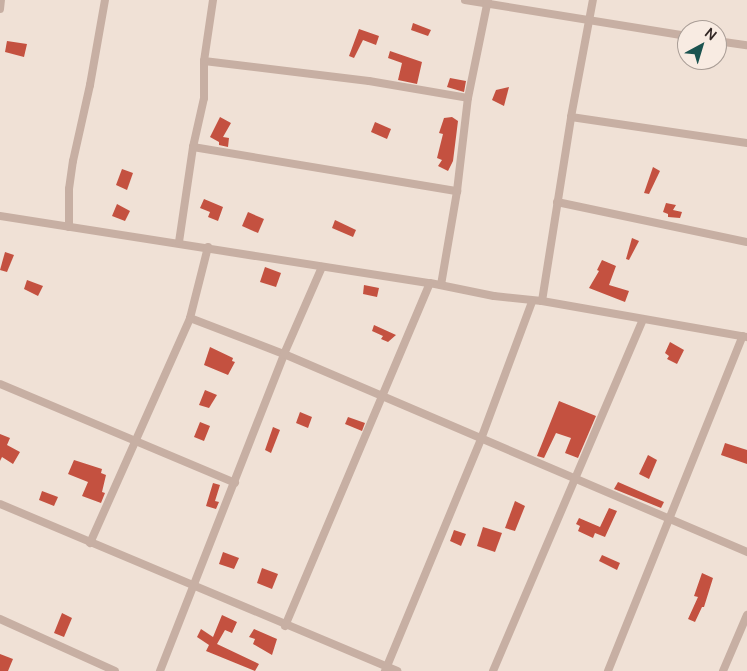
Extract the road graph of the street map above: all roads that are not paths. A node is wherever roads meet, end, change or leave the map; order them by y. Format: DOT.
graph roads {
  1 [pos="1,0"];
  2 [pos="105,0"];
  3 [pos="213,0"];
  4 [pos="465,0"];
  5 [pos="593,0"];
  6 [pos="488,2"];
  7 [pos="0,9"];
  8 [pos="590,20"];
  9 [pos="677,34"];
  10 [pos="727,42"];
  11 [pos="747,45"];
  12 [pos="204,61"];
  13 [pos="468,98"];
  14 [pos="571,117"];
  15 [pos="747,144"];
  16 [pos="193,147"];
  17 [pos="457,191"];
  18 [pos="557,202"];
  19 [pos="0,216"];
  20 [pos="69,227"];
  21 [pos="179,242"];
  22 [pos="747,242"];
  23 [pos="208,248"];
  24 [pos="322,267"];
  25 [pos="430,283"];
  26 [pos="442,285"];
  27 [pos="542,301"];
  28 [pos="532,302"];
  29 [pos="190,318"];
  30 [pos="643,320"];
  31 [pos="745,337"];
  32 [pos="284,354"];
  33 [pos="0,384"];
  34 [pos="382,396"];
  35 [pos="482,439"];
  36 [pos="136,441"];
  37 [pos="575,480"];
  38 [pos="235,483"];
  39 [pos="0,504"];
  40 [pos="669,519"];
  41 [pos="90,543"];
  42 [pos="747,552"];
  43 [pos="194,587"];
  44 [pos="747,615"];
  45 [pos="0,620"];
  46 [pos="285,626"];
  47 [pos="385,669"];
  48 [pos="115,671"];
  49 [pos="160,671"];
  50 [pos="396,671"];
  51 [pos="493,671"];
  52 [pos="608,671"];
  53 [pos="723,671"];
  1 -- 7 [label="street"];
  2 -- 20 [label="street"];
  3 -- 12 [label="street"];
  4 -- 6 [label="street"];
  5 -- 8 [label="street"];
  6 -- 8 [label="street"];
  6 -- 13 [label="street"];
  8 -- 9 [label="street"];
  8 -- 14 [label="street"];
  10 -- 11 [label="street"];
  12 -- 13 [label="street"];
  12 -- 16 [label="street"];
  13 -- 17 [label="street"];
  14 -- 15 [label="street"];
  14 -- 18 [label="street"];
  16 -- 17 [label="street"];
  16 -- 21 [label="street"];
  17 -- 26 [label="street"];
  18 -- 22 [label="street"];
  18 -- 27 [label="street"];
  19 -- 20 [label="street"];
  20 -- 21 [label="street"];
  21 -- 23 [label="street"];
  23 -- 24 [label="street"];
  23 -- 29 [label="street"];
  24 -- 25 [label="street"];
  24 -- 32 [label="street"];
  25 -- 26 [label="street"];
  25 -- 34 [label="street"];
  26 -- 28 [label="street"];
  27 -- 28 [label="street"];
  27 -- 30 [label="street"];
  28 -- 35 [label="street"];
  29 -- 32 [label="street"];
  29 -- 36 [label="street"];
  30 -- 31 [label="street"];
  30 -- 37 [label="street"];
  31 -- 40 [label="street"];
  32 -- 34 [label="street"];
  32 -- 38 [label="street"];
  33 -- 36 [label="street"];
  34 -- 35 [label="street"];
  34 -- 46 [label="street"];
  35 -- 37 [label="street"];
  35 -- 47 [label="street"];
  36 -- 38 [label="street"];
  36 -- 41 [label="street"];
  37 -- 40 [label="street"];
  37 -- 51 [label="street"];
  38 -- 43 [label="street"];
  39 -- 41 [label="street"];
  40 -- 42 [label="street"];
  40 -- 52 [label="street"];
  41 -- 43 [label="street"];
  43 -- 46 [label="street"];
  43 -- 49 [label="street"];
  44 -- 53 [label="street"];
  45 -- 48 [label="street"];
  46 -- 47 [label="street"];
  47 -- 50 [label="street"];
}
